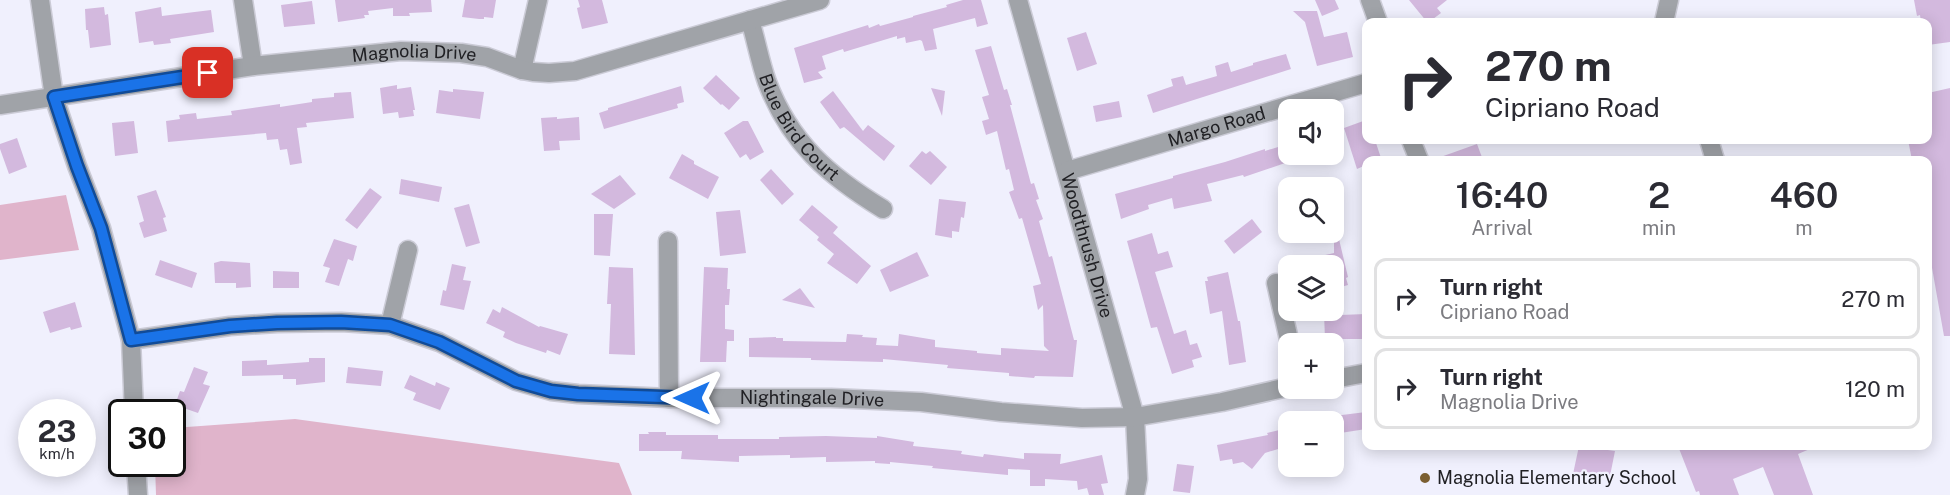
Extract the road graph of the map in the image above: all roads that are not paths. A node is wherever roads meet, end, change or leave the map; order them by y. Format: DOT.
graph roads {
  1 [pos="40,0"];
  2 [pos="243,0"];
  3 [pos="538,0"];
  4 [pos="820,0"];
  5 [pos="1018,0"];
  6 [pos="1370,0"];
  7 [pos="1669,0"];
  8 [pos="1377,18"];
  9 [pos="1665,18"];
  10 [pos="750,20"];
  11 [pos="253,66"];
  12 [pos="522,70"];
  13 [pos="1362,84"];
  14 [pos="54,97"];
  15 [pos="0,105"];
  16 [pos="1067,171"];
  17 [pos="883,209"];
  18 [pos="668,241"];
  19 [pos="408,250"];
  20 [pos="1276,283"];
  21 [pos="390,325"];
  22 [pos="1287,333"];
  23 [pos="131,340"];
  24 [pos="1362,374"];
  25 [pos="1344,377"];
  26 [pos="1278,389"];
  27 [pos="669,398"];
  28 [pos="133,399"];
  29 [pos="1135,417"];
  30 [pos="137,477"];
  31 [pos="138,495"];
  32 [pos="1136,495"];
  1 -- 14 [label="street"];
  2 -- 11 [label="street"];
  3 -- 12 [label="street"];
  4 -- 10 [label="street, Magnolia Drive"];
  5 -- 16 [label="street, Woodthrush Drive"];
  6 -- 8 [label="street"];
  7 -- 9 [label="street"];
  10 -- 12 [label="street, Magnolia Drive"];
  10 -- 17 [label="street, Blue Bird Court"];
  11 -- 12 [label="street, Magnolia Drive"];
  11 -- 14 [label="street, Magnolia Drive"];
  13 -- 16 [label="street, Margo Road"];
  14 -- 15 [label="street, Magnolia Drive"];
  14 -- 23 [label="street"];
  16 -- 29 [label="street, Woodthrush Drive"];
  18 -- 27 [label="street"];
  19 -- 21 [label="street"];
  20 -- 22 [label="street"];
  21 -- 23 [label="street, Nightingale Drive"];
  21 -- 27 [label="street, Nightingale Drive"];
  23 -- 28 [label="street"];
  24 -- 25 [label="street"];
  26 -- 29 [label="street, Nightingale Drive"];
  27 -- 29 [label="street, Nightingale Drive"];
  29 -- 32 [label="street, Woodthrush Drive"];
  30 -- 31 [label="street"];
}
